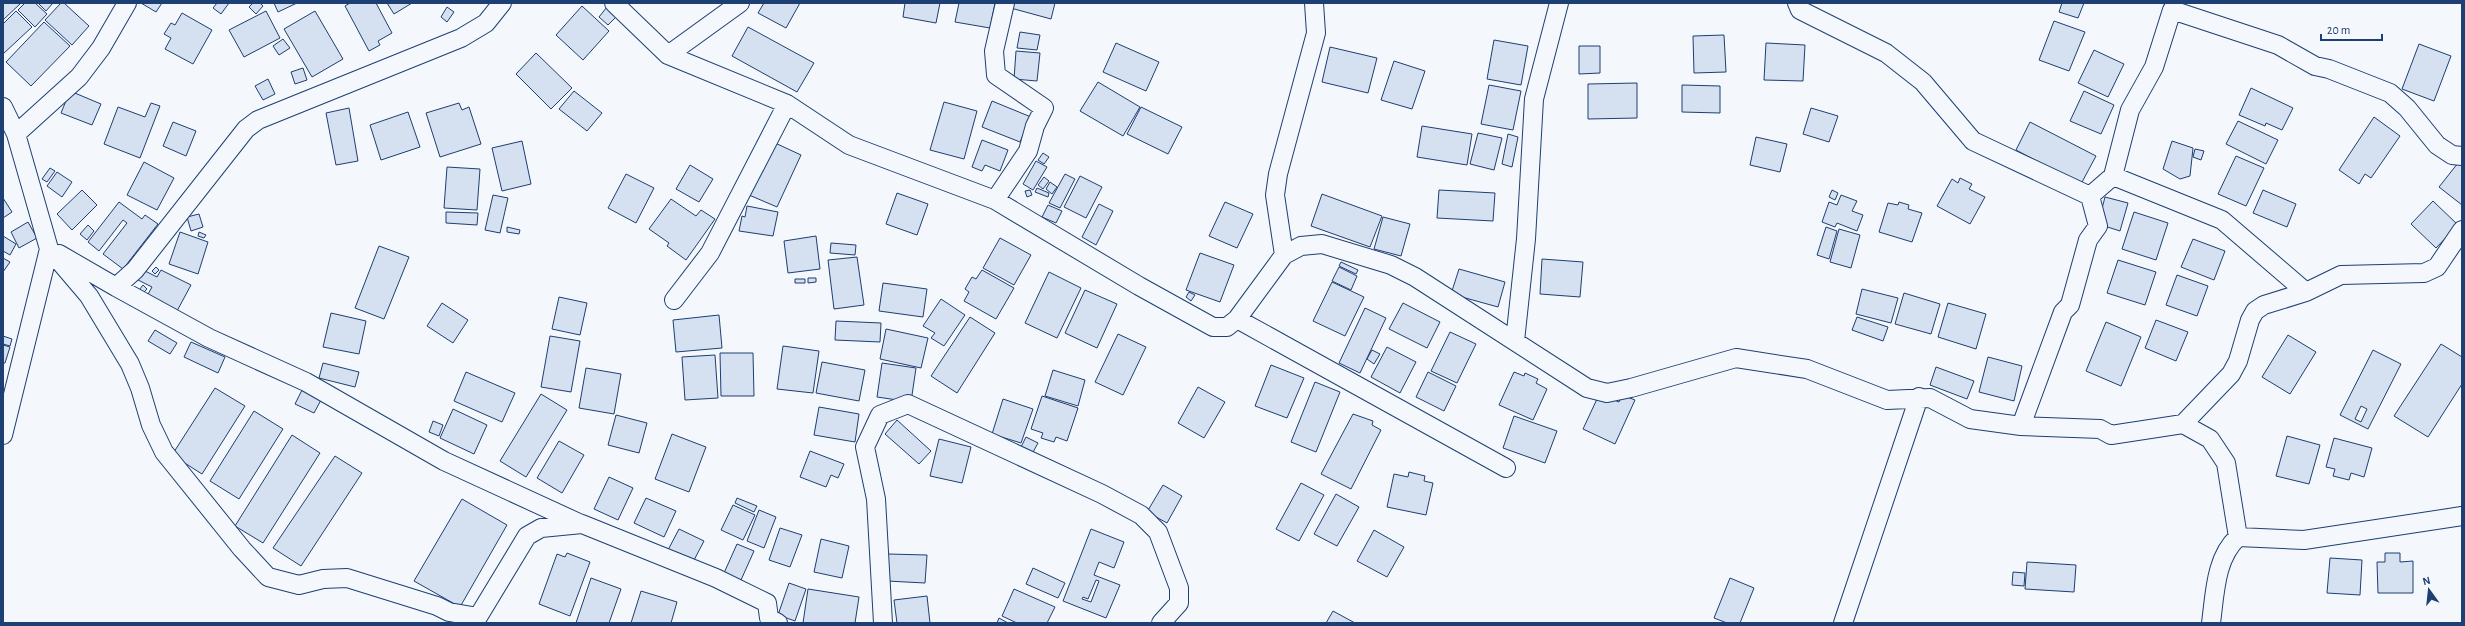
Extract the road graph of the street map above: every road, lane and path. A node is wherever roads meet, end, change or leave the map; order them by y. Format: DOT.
graph roads {
  1 [pos="127,3"];
  2 [pos="502,3"];
  3 [pos="614,3"];
  4 [pos="740,3"];
  5 [pos="1005,3"];
  6 [pos="1314,3"];
  7 [pos="1559,3"];
  8 [pos="1797,3"];
  9 [pos="2166,7"];
  10 [pos="668,55"];
  11 [pos="787,104"];
  12 [pos="3,107"];
  13 [pos="16,134"];
  14 [pos="2462,156"];
  15 [pos="2114,176"];
  16 [pos="2090,196"];
  17 [pos="995,200"];
  18 [pos="2462,230"];
  19 [pos="50,249"];
  20 [pos="1284,254"];
  21 [pos="116,286"];
  22 [pos="2306,292"];
  23 [pos="674,300"];
  24 [pos="1237,319"];
  25 [pos="1515,342"];
  26 [pos="1919,397"];
  27 [pos="2183,424"];
  28 [pos="2021,426"];
  29 [pos="3,435"];
  30 [pos="1506,468"];
  31 [pos="2462,516"];
  32 [pos="582,524"];
  33 [pos="2238,537"];
  34 [pos="778,623"];
  35 [pos="882,623"];
  36 [pos="1161,623"];
  37 [pos="1843,623"];
  38 [pos="2211,623"];
  1 -- 13 [label="street"];
  2 -- 21 [label="street"];
  3 -- 10 [label="street"];
  4 -- 10 [label="street"];
  5 -- 17 [label="street"];
  6 -- 20 [label="street"];
  7 -- 25 [label="street"];
  8 -- 16 [label="street"];
  9 -- 14 [label="street"];
  9 -- 15 [label="street"];
  10 -- 11 [label="street"];
  11 -- 17 [label="street"];
  11 -- 23 [label="street"];
  12 -- 13 [label="street"];
  13 -- 19 [label="street"];
  15 -- 16 [label="street"];
  15 -- 22 [label="street"];
  16 -- 28 [label="street"];
  17 -- 24 [label="street"];
  18 -- 22 [label="street"];
  19 -- 21 [label="street"];
  19 -- 29 [label="street"];
  19 -- 32 [label="street"];
  20 -- 24 [label="street"];
  20 -- 25 [label="street"];
  21 -- 32 [label="street"];
  22 -- 27 [label="street"];
  24 -- 30 [label="street"];
  25 -- 26 [label="street"];
  26 -- 28 [label="street"];
  26 -- 37 [label="street"];
  27 -- 28 [label="street"];
  27 -- 33 [label="street"];
  31 -- 33 [label="street"];
  32 -- 34 [label="street"];
  33 -- 38 [label="street"];
  35 -- 36 [label="street"];
}
